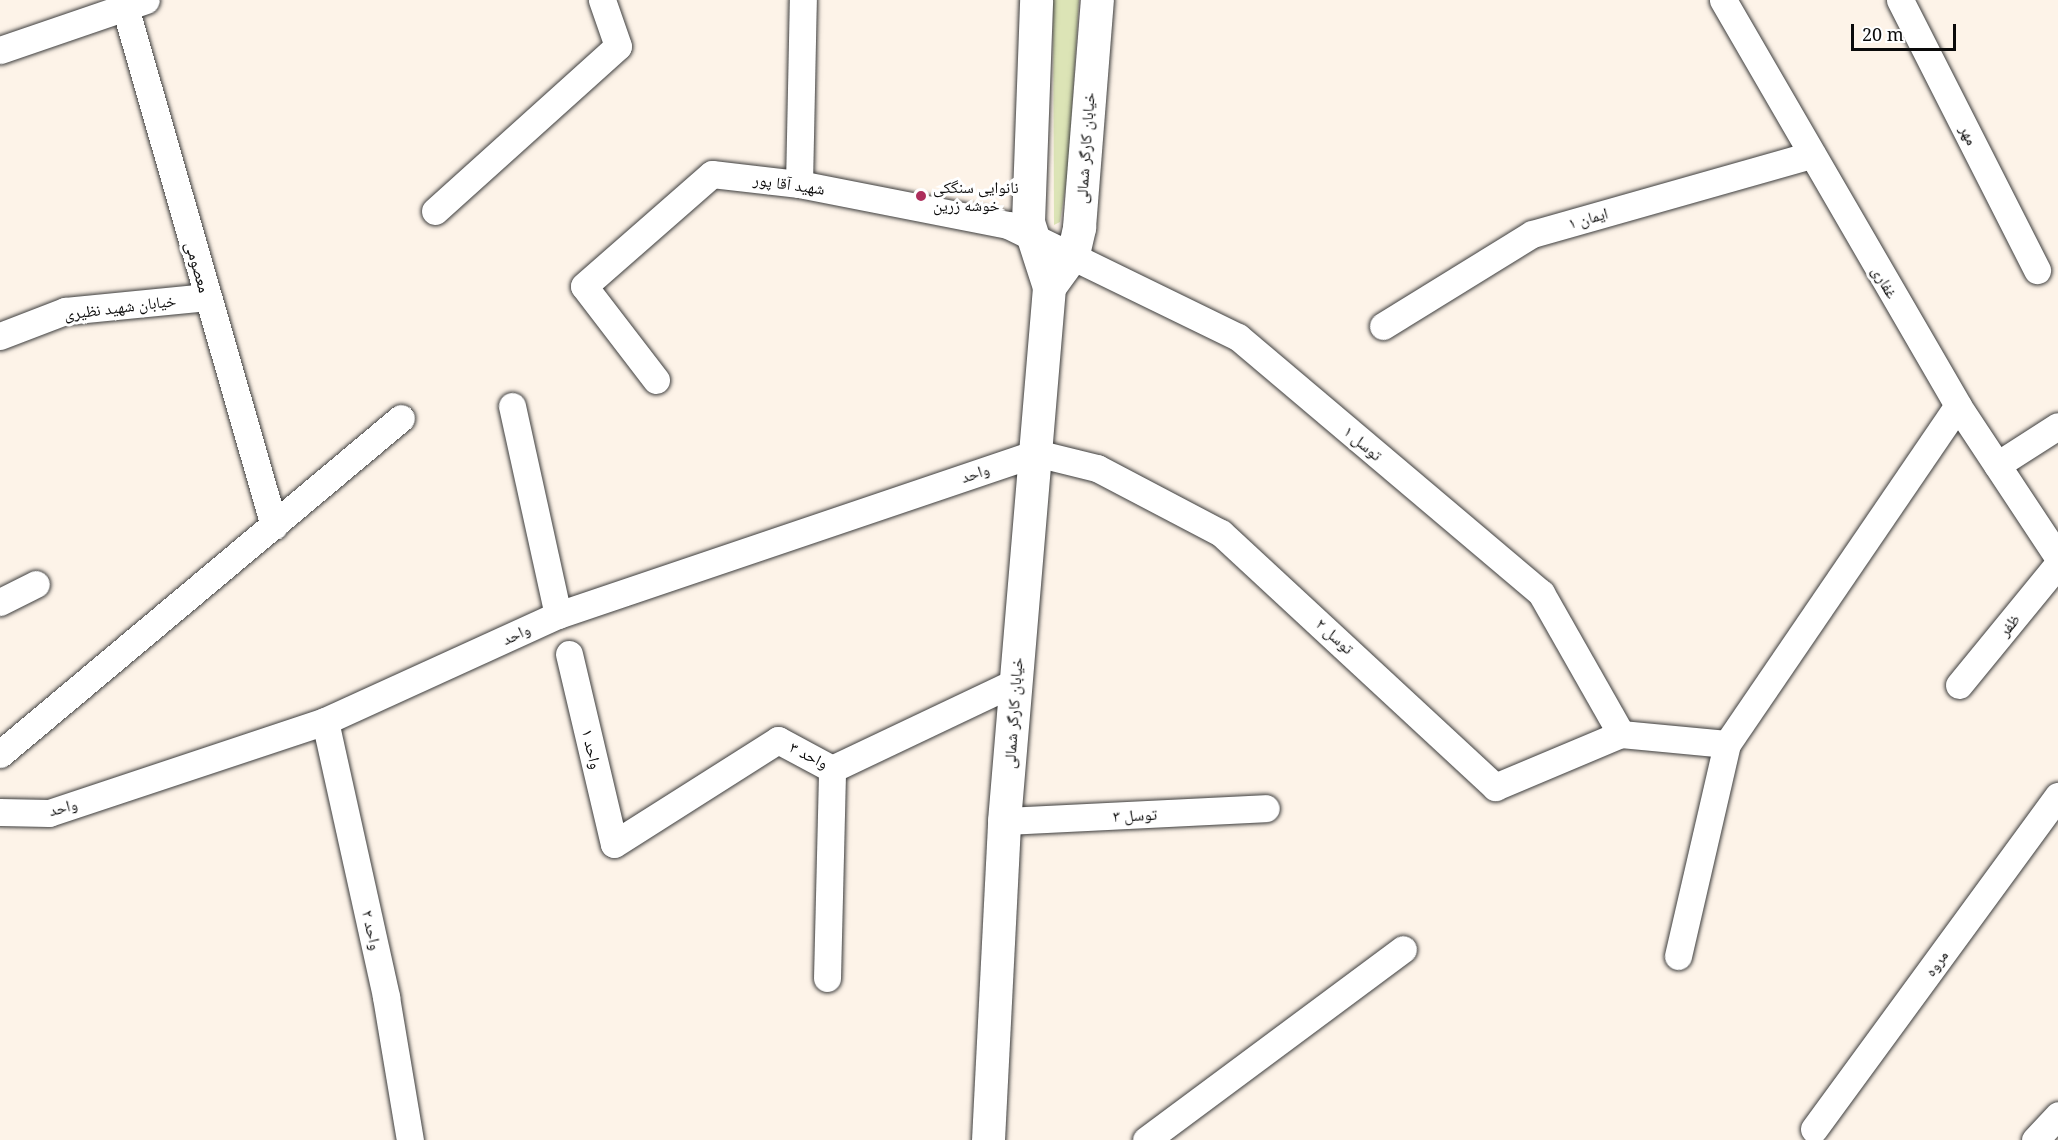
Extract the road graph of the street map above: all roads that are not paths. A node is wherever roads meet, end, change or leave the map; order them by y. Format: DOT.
graph roads {
  1 [pos="602,0"];
  2 [pos="803,0"];
  3 [pos="1036,0"];
  4 [pos="1097,0"];
  5 [pos="1723,0"];
  6 [pos="1900,0"];
  7 [pos="136,3"];
  8 [pos="0,51"];
  9 [pos="1812,155"];
  10 [pos="799,184"];
  11 [pos="435,211"];
  12 [pos="1030,238"];
  13 [pos="1073,254"];
  14 [pos="2037,270"];
  15 [pos="1049,288"];
  16 [pos="207,297"];
  17 [pos="1383,326"];
  18 [pos="0,336"];
  19 [pos="656,380"];
  20 [pos="512,406"];
  21 [pos="1958,406"];
  22 [pos="401,418"];
  23 [pos="2058,426"];
  24 [pos="1036,453"];
  25 [pos="1997,465"];
  26 [pos="274,526"];
  27 [pos="2058,557"];
  28 [pos="2058,564"];
  29 [pos="36,584"];
  30 [pos="0,602"];
  31 [pos="558,615"];
  32 [pos="569,654"];
  33 [pos="1015,682"];
  34 [pos="1959,685"];
  35 [pos="325,722"];
  36 [pos="1621,735"];
  37 [pos="1727,744"];
  38 [pos="0,754"];
  39 [pos="832,769"];
  40 [pos="2058,796"];
  41 [pos="1266,808"];
  42 [pos="0,812"];
  43 [pos="1004,821"];
  44 [pos="614,843"];
  45 [pos="1403,949"];
  46 [pos="1678,956"];
  47 [pos="827,978"];
  48 [pos="2058,1115"];
  49 [pos="1814,1129"];
  50 [pos="410,1140"];
  51 [pos="988,1140"];
  52 [pos="1146,1140"];
  53 [pos="2035,1140"];
  1 -- 11 [label="street"];
  2 -- 10 [label="street"];
  3 -- 12 [label="street, خیابان کارگر شمالی"];
  4 -- 13 [label="street, خیابان کارگر شمالی"];
  5 -- 9 [label="street, غفاری"];
  6 -- 14 [label="street, مهر"];
  7 -- 8 [label="street"];
  7 -- 16 [label="street, معصومی"];
  9 -- 17 [label="street, ایمان ۱"];
  9 -- 21 [label="street, غفاری"];
  10 -- 12 [label="street, شهید آقا پور"];
  10 -- 19 [label="street, شهید آقا پور"];
  12 -- 13 [label="street, توسل ۱"];
  12 -- 15 [label="street, خیابان کارگر شمالی"];
  13 -- 15 [label="street, خیابان کارگر شمالی"];
  13 -- 36 [label="street, توسل ۱"];
  15 -- 24 [label="street, خیابان کارگر شمالی"];
  16 -- 18 [label="street, خیابان شهید نظیری"];
  16 -- 26 [label="street, معصومی"];
  20 -- 31 [label="street"];
  21 -- 25 [label="street, غفاری"];
  21 -- 37 [label="street"];
  22 -- 26 [label="street"];
  23 -- 25 [label="street"];
  24 -- 31 [label="street, واحد"];
  24 -- 33 [label="street, خیابان کارگر شمالی"];
  24 -- 36 [label="street, توسل ۲"];
  25 -- 27 [label="street, غفاری"];
  26 -- 38 [label="street"];
  28 -- 34 [label="street, ظفر"];
  29 -- 30 [label="street"];
  31 -- 35 [label="street, واحد"];
  32 -- 44 [label="street, واحد ۱"];
  33 -- 39 [label="street, واحد ۳"];
  33 -- 43 [label="street, خیابان کارگر شمالی"];
  35 -- 42 [label="street, واحد"];
  35 -- 50 [label="street, واحد ۲"];
  36 -- 37 [label="street"];
  37 -- 46 [label="street"];
  39 -- 44 [label="street, واحد ۳"];
  39 -- 47 [label="street"];
  40 -- 49 [label="street, مروه"];
  41 -- 43 [label="street, توسل ۳"];
  43 -- 51 [label="street, خیابان کارگر شمالی"];
  45 -- 52 [label="street"];
  48 -- 53 [label="street"];
}
